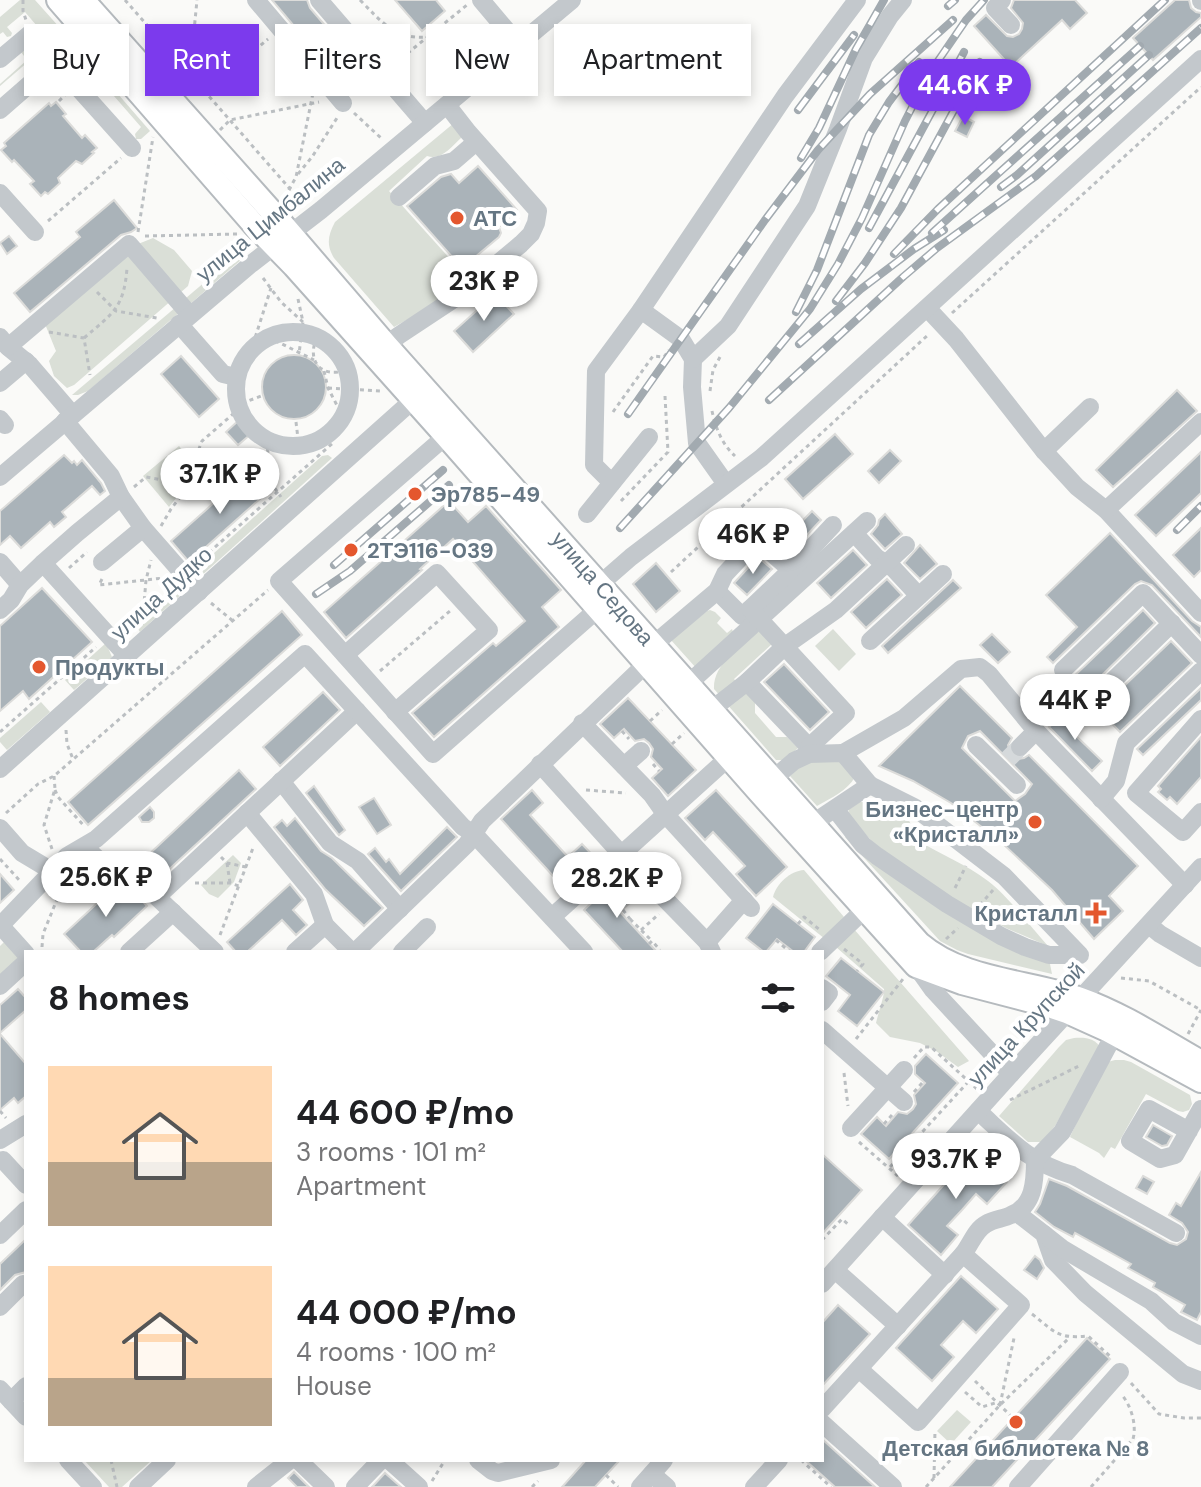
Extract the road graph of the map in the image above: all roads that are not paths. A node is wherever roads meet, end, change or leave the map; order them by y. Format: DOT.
graph roads {
  1 [pos="58,0"];
  2 [pos="83,0"];
  3 [pos="256,0"];
  4 [pos="319,0"];
  5 [pos="572,0"];
  6 [pos="857,0"];
  7 [pos="903,0"];
  8 [pos="1002,0"];
  9 [pos="340,24"];
  10 [pos="1011,25"];
  11 [pos="538,29"];
  12 [pos="24,39"];
  13 [pos="0,59"];
  14 [pos="1201,59"];
  15 [pos="402,96"];
  16 [pos="458,96"];
  17 [pos="345,104"];
  18 [pos="447,105"];
  19 [pos="0,110"];
  20 [pos="425,123"];
  21 [pos="476,142"];
  22 [pos="132,148"];
  23 [pos="0,193"];
  24 [pos="399,197"];
  25 [pos="35,232"];
  26 [pos="282,239"];
  27 [pos="460,295"];
  28 [pos="928,309"];
  29 [pos="473,310"];
  30 [pos="641,310"];
  31 [pos="185,320"];
  32 [pos="4,342"];
  33 [pos="387,346"];
  34 [pos="693,359"];
  35 [pos="26,361"];
  36 [pos="236,377"];
  37 [pos="0,383"];
  38 [pos="419,394"];
  39 [pos="1090,407"];
  40 [pos="69,418"];
  41 [pos="1201,422"];
  42 [pos="446,436"];
  43 [pos="649,437"];
  44 [pos="331,438"];
  45 [pos="1044,451"];
  46 [pos="349,458"];
  47 [pos="0,477"];
  48 [pos="612,483"];
  49 [pos="726,484"];
  50 [pos="123,496"];
  51 [pos="1106,510"];
  52 [pos="587,514"];
  53 [pos="833,525"];
  54 [pos="149,535"];
  55 [pos="906,545"];
  56 [pos="0,562"];
  57 [pos="43,563"];
  58 [pos="886,563"];
  59 [pos="101,564"];
  60 [pos="943,574"];
  61 [pos="790,578"];
  62 [pos="20,585"];
  63 [pos="717,591"];
  64 [pos="199,592"];
  65 [pos="919,596"];
  66 [pos="599,597"];
  67 [pos="0,610"];
  68 [pos="1201,613"];
  69 [pos="754,614"];
  70 [pos="1172,623"];
  71 [pos="870,641"];
  72 [pos="785,646"];
  73 [pos="649,654"];
  74 [pos="345,655"];
  75 [pos="1201,655"];
  76 [pos="127,656"];
  77 [pos="1063,670"];
  78 [pos="1201,671"];
  79 [pos="747,682"];
  80 [pos="688,684"];
  81 [pos="1093,700"];
  82 [pos="711,710"];
  83 [pos="357,711"];
  84 [pos="395,712"];
  85 [pos="1201,719"];
  86 [pos="582,723"];
  87 [pos="1036,731"];
  88 [pos="976,745"];
  89 [pos="642,750"];
  90 [pos="735,751"];
  91 [pos="809,751"];
  92 [pos="843,753"];
  93 [pos="1009,758"];
  94 [pos="540,764"];
  95 [pos="624,766"];
  96 [pos="0,769"];
  97 [pos="281,781"];
  98 [pos="870,785"];
  99 [pos="1017,785"];
  100 [pos="766,786"];
  101 [pos="1101,799"];
  102 [pos="1201,812"];
  103 [pos="247,813"];
  104 [pos="666,815"];
  105 [pos="0,828"];
  106 [pos="474,834"];
  107 [pos="91,842"];
  108 [pos="622,855"];
  109 [pos="1201,867"];
  110 [pos="52,871"];
  111 [pos="1185,885"];
  112 [pos="164,890"];
  113 [pos="400,909"];
  114 [pos="864,910"];
  115 [pos="173,912"];
  116 [pos="552,917"];
  117 [pos="325,925"];
  118 [pos="1149,925"];
  119 [pos="0,926"];
  120 [pos="427,927"];
  121 [pos="218,943"];
  122 [pos="709,947"];
  123 [pos="131,950"];
  124 [pos="297,950"];
  125 [pos="351,950"];
  126 [pos="355,950"];
  127 [pos="404,950"];
  128 [pos="582,950"];
  129 [pos="822,950"];
  130 [pos="24,952"];
  131 [pos="1201,958"];
  132 [pos="24,964"];
  133 [pos="910,971"];
  134 [pos="0,986"];
  135 [pos="1074,1005"];
  136 [pos="824,1032"];
  137 [pos="1105,1050"];
  138 [pos="1201,1062"];
  139 [pos="904,1070"];
  140 [pos="1011,1074"];
  141 [pos="1201,1081"];
  142 [pos="888,1087"];
  143 [pos="904,1102"];
  144 [pos="1201,1109"];
  145 [pos="978,1111"];
  146 [pos="24,1125"];
  147 [pos="851,1128"];
  148 [pos="1189,1131"];
  149 [pos="0,1140"];
  150 [pos="1,1158"];
  151 [pos="1035,1160"];
  152 [pos="24,1183"];
  153 [pos="24,1212"];
  154 [pos="1017,1213"];
  155 [pos="882,1217"];
  156 [pos="1176,1233"];
  157 [pos="1044,1234"];
  158 [pos="0,1235"];
  159 [pos="963,1254"];
  160 [pos="835,1270"];
  161 [pos="945,1275"];
  162 [pos="824,1282"];
  163 [pos="24,1285"];
  164 [pos="0,1307"];
  165 [pos="898,1326"];
  166 [pos="1201,1336"];
  167 [pos="859,1369"];
  168 [pos="1120,1372"];
  169 [pos="1201,1381"];
  170 [pos="6,1395"];
  171 [pos="824,1407"];
  172 [pos="24,1415"];
  173 [pos="824,1425"];
  174 [pos="70,1462"];
  175 [pos="165,1462"];
  176 [pos="287,1462"];
  177 [pos="300,1462"];
  178 [pos="379,1462"];
  179 [pos="392,1462"];
  180 [pos="481,1462"];
  181 [pos="543,1462"];
  182 [pos="776,1462"];
  183 [pos="652,1474"];
  184 [pos="425,1485"];
  185 [pos="93,1487"];
  186 [pos="138,1487"];
  187 [pos="256,1487"];
  188 [pos="326,1487"];
  189 [pos="355,1487"];
  190 [pos="667,1487"];
  191 [pos="754,1487"];
  192 [pos="893,1487"];
  193 [pos="1018,1487"];
  1 -- 26 [label="main road, улица Седова"];
  2 -- 26 [label="main road, улица Седова"];
  3 -- 17 [label="street"];
  4 -- 9 [label="street"];
  5 -- 11 [label="street, улица Цимбалина"];
  6 -- 30 [label="street"];
  7 -- 34 [label="street"];
  8 -- 10 [label="street"];
  12 -- 13 [label="street"];
  14 -- 28 [label="street"];
  15 -- 20 [label="street"];
  16 -- 18 [label="street, улица Цимбалина"];
  18 -- 20 [label="street, улица Цимбалина"];
  18 -- 21 [label="street"];
  19 -- 22 [label="street"];
  20 -- 26 [label="street, улица Цимбалина"];
  21 -- 24 [label="street"];
  21 -- 27 [label="street"];
  23 -- 25 [label="street"];
  26 -- 31 [label="street, улица Цимбалина"];
  26 -- 33 [label="main road, улица Седова"];
  26 -- 38 [label="main road, улица Седова"];
  27 -- 29 [label="street"];
  27 -- 33 [label="street"];
  28 -- 45 [label="street"];
  28 -- 49 [label="street"];
  30 -- 34 [label="street"];
  30 -- 48 [label="street"];
  31 -- 32 [label="street"];
  31 -- 36 [label="street"];
  31 -- 40 [label="street, улица Цимбалина"];
  32 -- 35 [label="street"];
  33 -- 38 [label="main road, улица Седова"];
  34 -- 49 [label="street"];
  35 -- 37 [label="street"];
  35 -- 40 [label="street"];
  36 -- 44 [label="street"];
  36 -- 44 [label="street"];
  38 -- 42 [label="main road, улица Седова"];
  38 -- 46 [label="street, улица Дудко"];
  38 -- 66 [label="main road, улица Седова"];
  39 -- 45 [label="street"];
  40 -- 47 [label="street, улица Цимбалина"];
  40 -- 50 [label="street"];
  41 -- 51 [label="street"];
  42 -- 66 [label="main road, улица Седова"];
  42 -- 74 [label="street"];
  43 -- 48 [label="street"];
  44 -- 46 [label="street"];
  45 -- 51 [label="street"];
  46 -- 64 [label="street, улица Дудко"];
  48 -- 52 [label="street"];
  49 -- 66 [label="street"];
  50 -- 54 [label="street"];
  50 -- 57 [label="street"];
  51 -- 68 [label="street"];
  53 -- 61 [label="street"];
  54 -- 59 [label="street"];
  54 -- 64 [label="street"];
  55 -- 58 [label="street"];
  56 -- 62 [label="street"];
  57 -- 62 [label="street"];
  57 -- 76 [label="street"];
  58 -- 61 [label="street"];
  58 -- 65 [label="street"];
  58 -- 72 [label="street"];
  60 -- 65 [label="street"];
  61 -- 63 [label="street"];
  61 -- 69 [label="street"];
  62 -- 67 [label="street"];
  63 -- 69 [label="street"];
  63 -- 73 [label="street"];
  64 -- 76 [label="street, улица Дудко"];
  65 -- 71 [label="street"];
  66 -- 73 [label="main road, улица Седова"];
  66 -- 84 [label="street"];
  69 -- 72 [label="street"];
  69 -- 80 [label="street"];
  70 -- 75 [label="street"];
  70 -- 77 [label="street"];
  70 -- 81 [label="street"];
  72 -- 79 [label="street"];
  72 -- 91 [label="street"];
  73 -- 80 [label="main road, улица Седова"];
  73 -- 86 [label="street"];
  73 -- 90 [label="main road, улица Седова"];
  74 -- 84 [label="street"];
  74 -- 84 [label="street"];
  76 -- 96 [label="street, улица Дудко"];
  78 -- 101 [label="street"];
  79 -- 82 [label="street"];
  79 -- 91 [label="street"];
  80 -- 82 [label="main road, улица Седова"];
  82 -- 90 [label="main road, улица Седова"];
  83 -- 97 [label="street"];
  83 -- 106 [label="street"];
  83 -- 107 [label="street"];
  85 -- 102 [label="street"];
  86 -- 94 [label="street"];
  86 -- 95 [label="street"];
  87 -- 92 [label="street"];
  87 -- 93 [label="street"];
  87 -- 101 [label="street"];
  88 -- 93 [label="street"];
  89 -- 95 [label="street"];
  90 -- 100 [label="main road, улица Седова"];
  90 -- 104 [label="street"];
  91 -- 92 [label="street"];
  91 -- 100 [label="street"];
  92 -- 98 [label="street"];
  93 -- 99 [label="street"];
  94 -- 106 [label="street"];
  94 -- 108 [label="street"];
  95 -- 104 [label="street"];
  97 -- 103 [label="street"];
  97 -- 113 [label="street"];
  98 -- 98 [label="street"];
  100 -- 114 [label="main road, улица Седова"];
  100 -- 135 [label="main road, улица Седова"];
  101 -- 111 [label="street"];
  103 -- 112 [label="street"];
  103 -- 117 [label="street"];
  104 -- 108 [label="street"];
  104 -- 122 [label="street"];
  105 -- 110 [label="street"];
  106 -- 113 [label="street"];
  106 -- 116 [label="street"];
  107 -- 110 [label="street"];
  107 -- 112 [label="street"];
  108 -- 116 [label="street"];
  108 -- 122 [label="street"];
  109 -- 111 [label="street, улица Крупской"];
  110 -- 119 [label="street"];
  111 -- 118 [label="street, улица Крупской"];
  112 -- 115 [label="street"];
  113 -- 126 [label="street"];
  114 -- 129 [label="street"];
  114 -- 133 [label="main road, улица Седова"];
  115 -- 121 [label="street"];
  115 -- 123 [label="street"];
  116 -- 128 [label="street"];
  117 -- 124 [label="street"];
  117 -- 125 [label="street"];
  118 -- 131 [label="street"];
  118 -- 135 [label="street, улица Крупской"];
  119 -- 130 [label="street"];
  120 -- 127 [label="street"];
  132 -- 134 [label="street"];
  133 -- 135 [label="main road, улица Седова"];
  133 -- 140 [label="street, улица Седова"];
  135 -- 138 [label="main road, улица Седова"];
  135 -- 140 [label="street, улица Крупской"];
  135 -- 141 [label="main road, улица Седова"];
  136 -- 142 [label="street"];
  137 -- 151 [label="street"];
  139 -- 142 [label="street"];
  140 -- 145 [label="street, улица Крупской"];
  142 -- 143 [label="street"];
  142 -- 147 [label="street"];
  144 -- 148 [label="street"];
  145 -- 151 [label="street"];
  145 -- 155 [label="street, улица Крупской"];
  146 -- 149 [label="street"];
  150 -- 152 [label="street"];
  151 -- 154 [label="street"];
  151 -- 156 [label="street"];
  153 -- 158 [label="street"];
  154 -- 157 [label="street"];
  154 -- 159 [label="street"];
  155 -- 160 [label="street, улица Крупской"];
  155 -- 161 [label="street"];
  157 -- 166 [label="street"];
  157 -- 169 [label="street"];
  159 -- 161 [label="street"];
  159 -- 167 [label="street"];
  160 -- 162 [label="street, улица Крупской"];
  160 -- 165 [label="street"];
  161 -- 165 [label="street"];
  163 -- 164 [label="street"];
  165 -- 167 [label="street"];
  167 -- 171 [label="street"];
  168 -- 193 [label="street"];
  170 -- 172 [label="street"];
  173 -- 192 [label="street"];
  174 -- 185 [label="street"];
  175 -- 186 [label="street"];
  176 -- 187 [label="street"];
  177 -- 188 [label="street"];
  178 -- 189 [label="street"];
  179 -- 184 [label="street"];
  180 -- 181 [label="street"];
  182 -- 191 [label="street"];
  183 -- 190 [label="street"];
}
